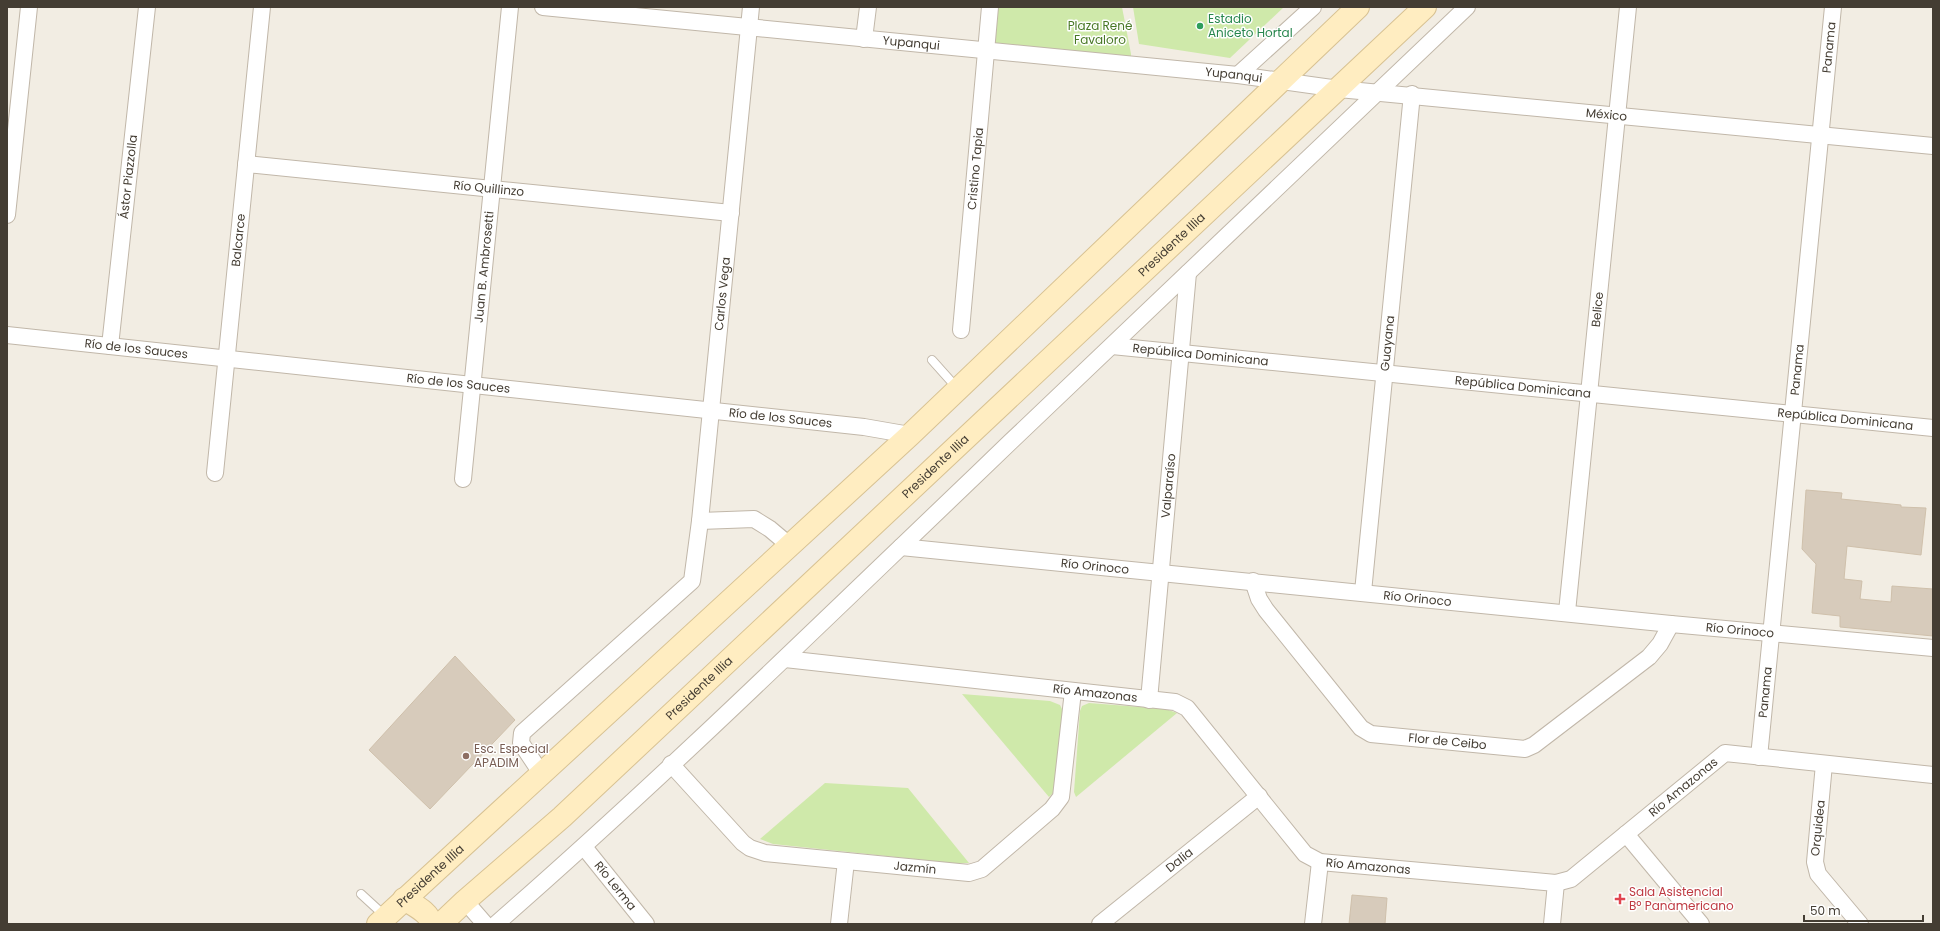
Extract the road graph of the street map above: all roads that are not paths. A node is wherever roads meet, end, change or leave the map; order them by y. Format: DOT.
graph roads {
  1 [pos="29,7"];
  2 [pos="147,7"];
  3 [pos="262,7"];
  4 [pos="510,7"];
  5 [pos="543,7"];
  6 [pos="751,7"];
  7 [pos="868,7"];
  8 [pos="990,7"];
  9 [pos="1313,7"];
  10 [pos="1358,7"];
  11 [pos="1425,7"];
  12 [pos="1467,7"];
  13 [pos="1628,7"];
  14 [pos="1833,7"];
  15 [pos="749,28"];
  16 [pos="864,39"];
  17 [pos="986,52"];
  18 [pos="1238,76"];
  19 [pos="1280,81"];
  20 [pos="1339,89"];
  21 [pos="1379,91"];
  22 [pos="1412,94"];
  23 [pos="1617,115"];
  24 [pos="1820,135"];
  25 [pos="1933,146"];
  26 [pos="10,151"];
  27 [pos="246,164"];
  28 [pos="492,189"];
  29 [pos="731,213"];
  30 [pos="7,216"];
  31 [pos="1188,273"];
  32 [pos="960,330"];
  33 [pos="7,335"];
  34 [pos="110,346"];
  35 [pos="1112,346"];
  36 [pos="1182,352"];
  37 [pos="226,359"];
  38 [pos="932,360"];
  39 [pos="1384,373"];
  40 [pos="472,386"];
  41 [pos="958,389"];
  42 [pos="1589,394"];
  43 [pos="711,411"];
  44 [pos="1793,414"];
  45 [pos="1933,428"];
  46 [pos="910,435"];
  47 [pos="215,472"];
  48 [pos="463,478"];
  49 [pos="700,521"];
  50 [pos="789,546"];
  51 [pos="901,547"];
  52 [pos="1160,572"];
  53 [pos="1253,581"];
  54 [pos="1363,592"];
  55 [pos="1567,612"];
  56 [pos="1671,624"];
  57 [pos="1772,632"];
  58 [pos="1933,648"];
  59 [pos="785,659"];
  60 [pos="1073,691"];
  61 [pos="1149,700"];
  62 [pos="1759,756"];
  63 [pos="671,764"];
  64 [pos="1824,764"];
  65 [pos="541,773"];
  66 [pos="1933,775"];
  67 [pos="1259,796"];
  68 [pos="1626,834"];
  69 [pos="584,847"];
  70 [pos="846,861"];
  71 [pos="1320,862"];
  72 [pos="1556,883"];
  73 [pos="361,894"];
  74 [pos="404,899"];
  75 [pos="465,901"];
  76 [pos="381,920"];
  77 [pos="432,924"];
  78 [pos="444,924"];
  79 [pos="485,924"];
  80 [pos="496,924"];
  81 [pos="646,924"];
  82 [pos="839,924"];
  83 [pos="1100,924"];
  84 [pos="1313,924"];
  85 [pos="1552,924"];
  86 [pos="1700,924"];
  87 [pos="1860,924"];
  1 -- 26 [label="street"];
  2 -- 34 [label="street, Ástor Piazzolla"];
  3 -- 27 [label="street, Balcarce"];
  4 -- 28 [label="street, Juan B. Ambrosetti"];
  5 -- 15 [label="street, Yupanqui"];
  6 -- 15 [label="street, Carlos Vega"];
  7 -- 16 [label="street"];
  8 -- 17 [label="street, Cristino Tapia"];
  9 -- 18 [label="street"];
  10 -- 19 [label="main road, Presidente Illia"];
  11 -- 20 [label="main road, Presidente Illia"];
  12 -- 21 [label="street"];
  13 -- 23 [label="street, Belice"];
  14 -- 24 [label="street, Panama"];
  15 -- 16 [label="street, Yupanqui"];
  15 -- 29 [label="street, Carlos Vega"];
  16 -- 17 [label="street, Yupanqui"];
  17 -- 18 [label="street, Yupanqui"];
  17 -- 32 [label="street, Cristino Tapia"];
  18 -- 19 [label="street, Yupanqui"];
  19 -- 20 [label="street, México"];
  19 -- 41 [label="main road, Presidente Illia"];
  20 -- 21 [label="street, México"];
  20 -- 75 [label="main road, Presidente Illia"];
  21 -- 22 [label="street, México"];
  21 -- 31 [label="street"];
  22 -- 23 [label="street, México"];
  22 -- 39 [label="street, Guayana"];
  23 -- 24 [label="street, México"];
  23 -- 42 [label="street, Belice"];
  24 -- 25 [label="street, México"];
  24 -- 44 [label="street, Panama"];
  26 -- 30 [label="street"];
  27 -- 28 [label="street, Río Quillinzo"];
  27 -- 37 [label="street, Balcarce"];
  28 -- 29 [label="street, Río Quillinzo"];
  28 -- 40 [label="street, Juan B. Ambrosetti"];
  29 -- 43 [label="street, Carlos Vega"];
  31 -- 35 [label="street"];
  31 -- 36 [label="street, Valparaíso"];
  33 -- 34 [label="street, Río de los Sauces"];
  34 -- 37 [label="street, Río de los Sauces"];
  35 -- 36 [label="street, República Dominicana"];
  35 -- 51 [label="street"];
  36 -- 39 [label="street, República Dominicana"];
  36 -- 52 [label="street, Valparaíso"];
  37 -- 40 [label="street, Río de los Sauces"];
  37 -- 47 [label="street, Balcarce"];
  38 -- 41 [label="lane"];
  39 -- 42 [label="street, República Dominicana"];
  39 -- 54 [label="street, Guayana"];
  40 -- 43 [label="street, Río de los Sauces"];
  40 -- 48 [label="street, Juan B. Ambrosetti"];
  41 -- 46 [label="main road, Presidente Illia"];
  42 -- 44 [label="street, República Dominicana"];
  42 -- 55 [label="street, Belice"];
  43 -- 46 [label="street, Río de los Sauces"];
  43 -- 49 [label="street, Carlos Vega"];
  44 -- 45 [label="street, República Dominicana"];
  44 -- 57 [label="street, Panama"];
  46 -- 50 [label="main road, Presidente Illia"];
  49 -- 50 [label="street"];
  49 -- 65 [label="street, Carlos Vega"];
  50 -- 65 [label="main road, Presidente Illia"];
  51 -- 52 [label="street, Río Orinoco"];
  51 -- 59 [label="street"];
  52 -- 53 [label="street, Río Orinoco"];
  52 -- 61 [label="street, Valparaíso"];
  53 -- 54 [label="street, Río Orinoco"];
  53 -- 56 [label="street, Flor de Ceibo"];
  54 -- 55 [label="street, Río Orinoco"];
  55 -- 56 [label="street, Río Orinoco"];
  56 -- 57 [label="street, Río Orinoco"];
  57 -- 58 [label="street, Río Orinoco"];
  57 -- 62 [label="street, Panama"];
  59 -- 60 [label="street, Río Amazonas"];
  59 -- 63 [label="street"];
  60 -- 61 [label="street, Río Amazonas"];
  60 -- 70 [label="street, Jazmín"];
  61 -- 67 [label="street, Río Amazonas"];
  62 -- 64 [label="street, Río Amazonas"];
  62 -- 68 [label="street, Río Amazonas"];
  63 -- 69 [label="street"];
  63 -- 70 [label="street, Jazmín"];
  64 -- 66 [label="street, Río Amazonas"];
  64 -- 87 [label="street, Orquidea"];
  65 -- 74 [label="main road, Presidente Illia"];
  67 -- 71 [label="street, Río Amazonas"];
  67 -- 83 [label="street, Dalia"];
  68 -- 72 [label="street, Río Amazonas"];
  68 -- 86 [label="street"];
  69 -- 80 [label="street"];
  69 -- 81 [label="street, Río Lerma"];
  70 -- 82 [label="street"];
  71 -- 72 [label="street, Río Amazonas"];
  71 -- 84 [label="street"];
  72 -- 85 [label="street"];
  73 -- 76 [label="lane"];
  74 -- 76 [label="main road, Presidente Illia"];
  74 -- 77 [label="main road"];
  75 -- 78 [label="main road, Presidente Illia"];
  75 -- 79 [label="street"];
}
